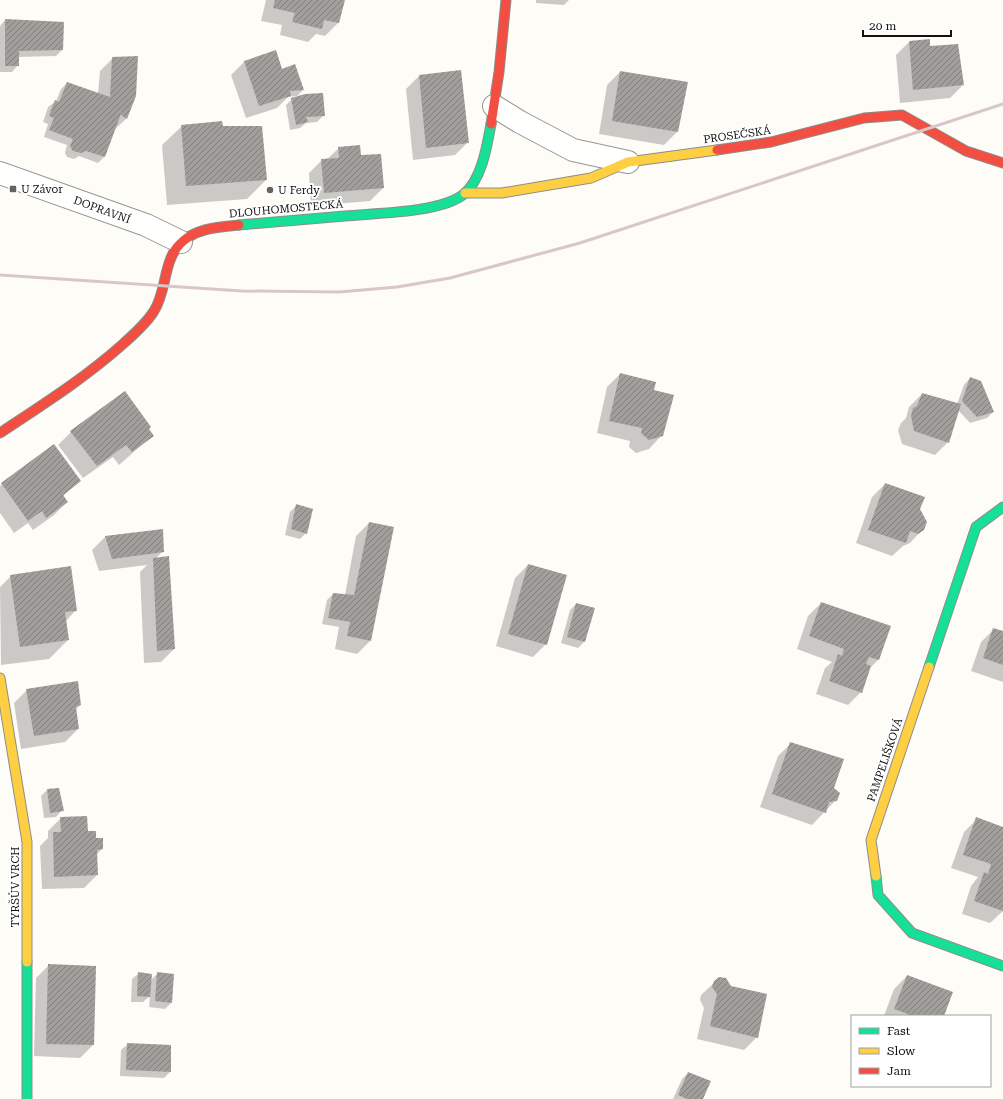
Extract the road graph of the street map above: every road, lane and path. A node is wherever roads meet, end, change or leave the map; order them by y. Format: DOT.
graph roads {
  1 [pos="506,0"];
  2 [pos="494,106"];
  3 [pos="628,162"];
  4 [pos="1003,163"];
  5 [pos="0,173"];
  6 [pos="465,193"];
  7 [pos="181,242"];
  8 [pos="0,433"];
  9 [pos="1003,507"];
  10 [pos="0,678"];
  11 [pos="1003,966"];
  12 [pos="27,1099"];
  1 -- 2 [label="street"];
  2 -- 3 [label="street"];
  2 -- 6 [label="street"];
  3 -- 4 [label="street, PROSEČSKÁ"];
  3 -- 6 [label="street, PROSEČSKÁ"];
  5 -- 7 [label="street, DOPRAVNÍ"];
  6 -- 7 [label="street, DLOUHOMOSTECKÁ"];
  7 -- 8 [label="street, DLOUHOMOSTECKÁ"];
  9 -- 11 [label="street, PAMPELIŠKOVÁ"];
  10 -- 12 [label="street, TYRŠŮV VRCH"];
}
